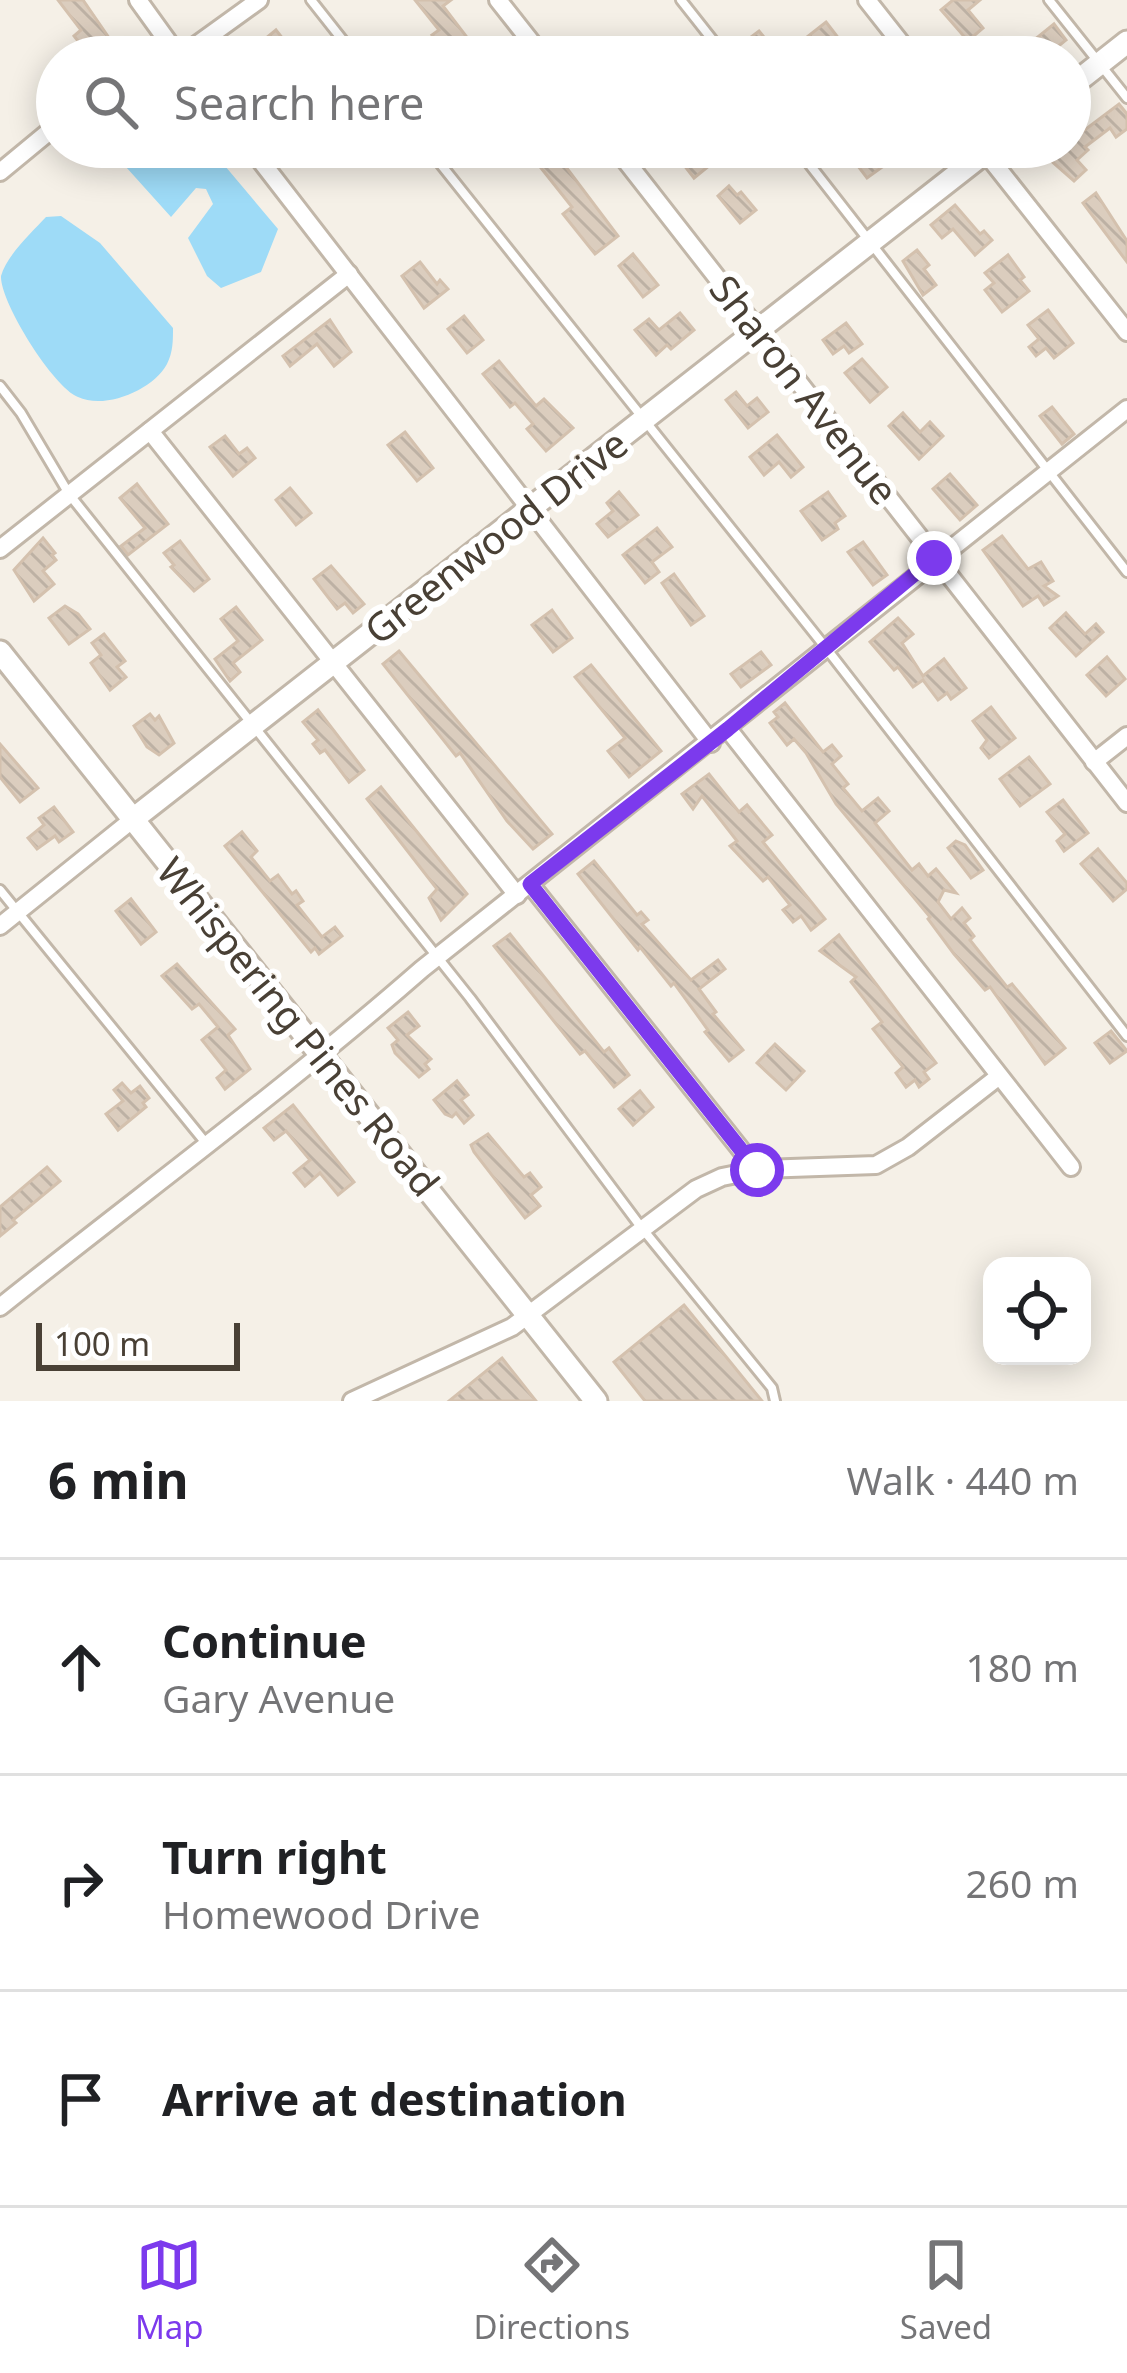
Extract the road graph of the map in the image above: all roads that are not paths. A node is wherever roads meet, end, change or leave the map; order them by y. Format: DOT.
graph roads {
  1 [pos="138,0"];
  2 [pos="259,0"];
  3 [pos="310,0"];
  4 [pos="498,0"];
  5 [pos="681,0"];
  6 [pos="867,0"];
  7 [pos="1049,0"];
  8 [pos="165,36"];
  9 [pos="209,36"];
  10 [pos="339,36"];
  11 [pos="526,36"];
  12 [pos="709,36"];
  13 [pos="895,36"];
  14 [pos="1077,36"];
  15 [pos="1127,43"];
  16 [pos="1091,54"];
  17 [pos="1099,64"];
  18 [pos="1091,70"];
  19 [pos="1127,98"];
  20 [pos="36,142"];
  21 [pos="267,168"];
  22 [pos="444,168"];
  23 [pos="631,168"];
  24 [pos="812,168"];
  25 [pos="963,168"];
  26 [pos="1001,168"];
  27 [pos="0,172"];
  28 [pos="870,243"];
  29 [pos="350,274"];
  30 [pos="759,332"];
  31 [pos="1127,332"];
  32 [pos="0,386"];
  33 [pos="1127,409"];
  34 [pos="644,422"];
  35 [pos="150,430"];
  36 [pos="1046,472"];
  37 [pos="69,494"];
  38 [pos="531,509"];
  39 [pos="0,549"];
  40 [pos="934,558"];
  41 [pos="1127,572"];
  42 [pos="826,648"];
  43 [pos="0,652"];
  44 [pos="335,663"];
  45 [pos="252,728"];
  46 [pos="728,729"];
  47 [pos="1127,736"];
  48 [pos="711,743"];
  49 [pos="1094,762"];
  50 [pos="1127,802"];
  51 [pos="132,820"];
  52 [pos="0,890"];
  53 [pos="524,890"];
  54 [pos="18,911"];
  55 [pos="0,926"];
  56 [pos="436,958"];
  57 [pos="1127,1036"];
  58 [pos="323,1056"];
  59 [pos="998,1076"];
  60 [pos="206,1143"];
  61 [pos="1071,1167"];
  62 [pos="757,1170"];
  63 [pos="641,1227"];
  64 [pos="0,1307"];
  65 [pos="529,1316"];
  66 [pos="352,1401"];
  67 [pos="596,1401"];
  68 [pos="775,1401"];
  1 -- 8 [label="street"];
  2 -- 9 [label="street"];
  3 -- 10 [label="lane"];
  4 -- 11 [label="street"];
  5 -- 12 [label="lane"];
  6 -- 13 [label="street"];
  7 -- 14 [label="lane"];
  15 -- 17 [label="street"];
  16 -- 17 [label="lane"];
  17 -- 18 [label="street"];
  17 -- 19 [label="lane"];
  20 -- 27 [label="street"];
  21 -- 29 [label="street"];
  22 -- 34 [label="lane"];
  23 -- 30 [label="street, Sharon Avenue"];
  24 -- 28 [label="lane"];
  25 -- 28 [label="street, Greenwood Drive"];
  26 -- 31 [label="street"];
  28 -- 30 [label="street, Greenwood Drive"];
  28 -- 36 [label="lane"];
  29 -- 35 [label="street"];
  29 -- 38 [label="street"];
  30 -- 34 [label="street, Greenwood Drive"];
  30 -- 40 [label="street, Sharon Avenue"];
  32 -- 37 [label="lane"];
  33 -- 36 [label="street"];
  34 -- 38 [label="street, Greenwood Drive"];
  34 -- 42 [label="lane"];
  35 -- 37 [label="street"];
  35 -- 44 [label="street"];
  36 -- 40 [label="street"];
  36 -- 41 [label="lane"];
  37 -- 39 [label="street"];
  37 -- 45 [label="lane"];
  38 -- 44 [label="street, Greenwood Drive"];
  38 -- 48 [label="street"];
  40 -- 42 [label="street"];
  40 -- 49 [label="street, Sharon Avenue"];
  42 -- 46 [label="street"];
  42 -- 57 [label="lane"];
  43 -- 51 [label="street, Whispering Pines Road"];
  44 -- 45 [label="street, Greenwood Drive"];
  44 -- 53 [label="street"];
  45 -- 51 [label="street, Greenwood Drive"];
  45 -- 56 [label="lane"];
  46 -- 48 [label="street"];
  46 -- 59 [label="street"];
  47 -- 49 [label="street"];
  48 -- 53 [label="street"];
  49 -- 50 [label="street, Sharon Avenue"];
  51 -- 54 [label="street, Greenwood Drive"];
  51 -- 58 [label="street, Whispering Pines Road"];
  52 -- 54 [label="lane"];
  53 -- 56 [label="street"];
  53 -- 62 [label="street"];
  54 -- 55 [label="street, Greenwood Drive"];
  54 -- 60 [label="lane"];
  56 -- 58 [label="street"];
  56 -- 63 [label="lane"];
  58 -- 60 [label="street"];
  58 -- 65 [label="street, Whispering Pines Road"];
  59 -- 61 [label="street"];
  59 -- 62 [label="street"];
  60 -- 64 [label="street"];
  62 -- 63 [label="street"];
  63 -- 65 [label="street"];
  63 -- 68 [label="lane"];
  65 -- 66 [label="street"];
  65 -- 67 [label="street, Whispering Pines Road"];
}
